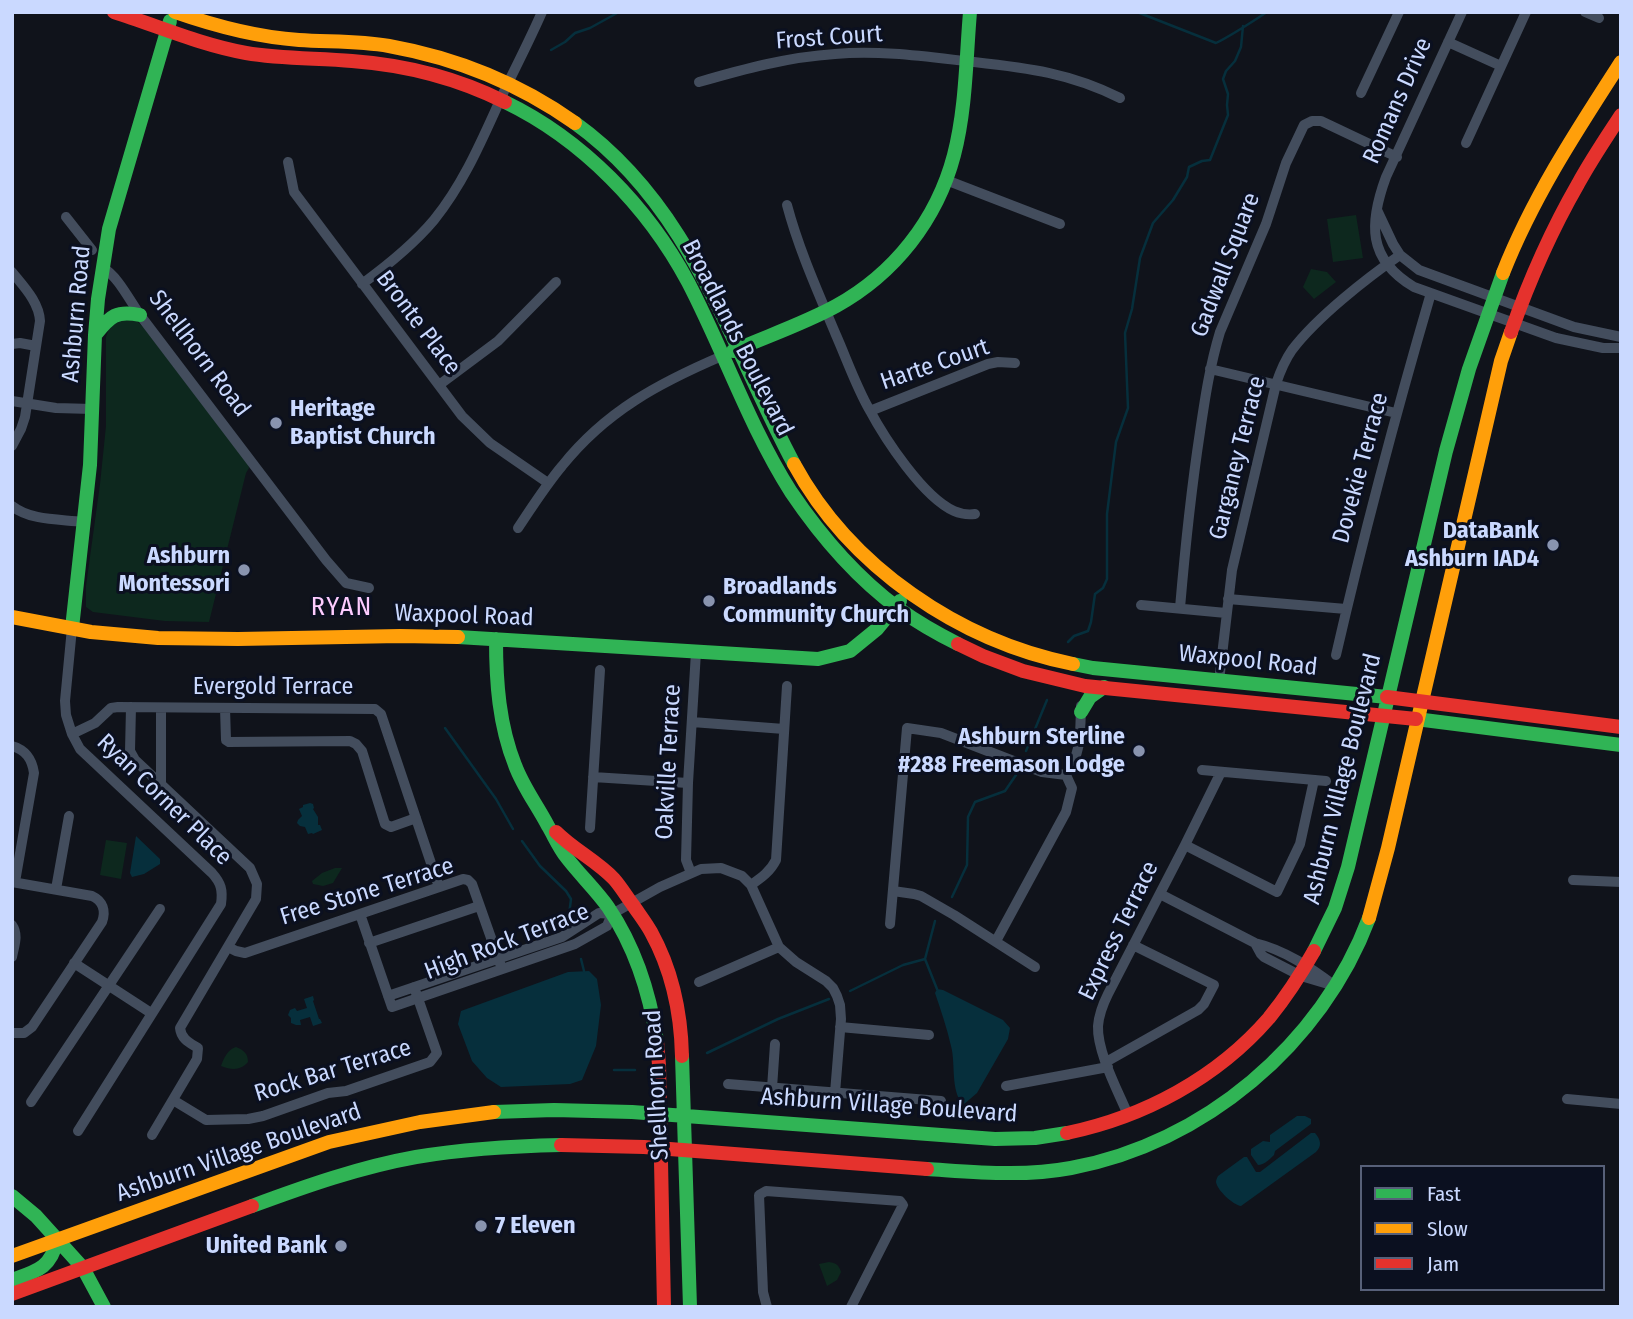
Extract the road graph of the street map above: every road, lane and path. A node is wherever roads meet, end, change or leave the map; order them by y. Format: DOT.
graph roads {
  1 [pos="114,12"];
  2 [pos="174,12"];
  3 [pos="542,12"];
  4 [pos="970,12"];
  5 [pos="1399,12"];
  6 [pos="1462,12"];
  7 [pos="1526,12"];
  8 [pos="1585,12"];
  9 [pos="1599,18"];
  10 [pos="168,29"];
  11 [pos="1448,42"];
  12 [pos="965,61"];
  13 [pos="1621,62"];
  14 [pos="1501,66"];
  15 [pos="699,82"];
  16 [pos="508,83"];
  17 [pos="1362,93"];
  18 [pos="1119,98"];
  19 [pos="501,100"];
  20 [pos="1621,114"];
  21 [pos="1466,143"];
  22 [pos="1397,157"];
  23 [pos="288,162"];
  24 [pos="946,180"];
  25 [pos="787,205"];
  26 [pos="1377,210"];
  27 [pos="66,217"];
  28 [pos="1060,225"];
  29 [pos="92,250"];
  30 [pos="1401,255"];
  31 [pos="1387,264"];
  32 [pos="103,268"];
  33 [pos="12,272"];
  34 [pos="556,282"];
  35 [pos="362,284"];
  36 [pos="1431,293"];
  37 [pos="1493,298"];
  38 [pos="1519,308"];
  39 [pos="826,311"];
  40 [pos="1487,313"];
  41 [pos="140,315"];
  42 [pos="1514,323"];
  43 [pos="95,335"];
  44 [pos="1621,337"];
  45 [pos="12,344"];
  46 [pos="36,346"];
  47 [pos="739,348"];
  48 [pos="1621,348"];
  49 [pos="722,356"];
  50 [pos="1015,363"];
  51 [pos="1210,369"];
  52 [pos="1276,384"];
  53 [pos="439,386"];
  54 [pos="12,401"];
  55 [pos="27,403"];
  56 [pos="92,409"];
  57 [pos="870,411"];
  58 [pos="1396,413"];
  59 [pos="12,446"];
  60 [pos="548,483"];
  61 [pos="12,506"];
  62 [pos="975,514"];
  63 [pos="83,522"];
  64 [pos="518,528"];
  65 [pos="369,588"];
  66 [pos="906,591"];
  67 [pos="1228,599"];
  68 [pos="1141,604"];
  69 [pos="896,607"];
  70 [pos="1180,608"];
  71 [pos="1346,610"];
  72 [pos="1226,612"];
  73 [pos="12,617"];
  74 [pos="72,628"];
  75 [pos="496,639"];
  76 [pos="696,652"];
  77 [pos="1336,655"];
  78 [pos="600,670"];
  79 [pos="1121,671"];
  80 [pos="1219,681"];
  81 [pos="787,686"];
  82 [pos="1085,686"];
  83 [pos="1104,687"];
  84 [pos="1387,697"];
  85 [pos="1423,701"];
  86 [pos="131,707"];
  87 [pos="161,708"];
  88 [pos="225,708"];
  89 [pos="1081,712"];
  90 [pos="1383,715"];
  91 [pos="1418,719"];
  92 [pos="692,722"];
  93 [pos="1621,727"];
  94 [pos="784,729"];
  95 [pos="72,734"];
  96 [pos="1621,745"];
  97 [pos="12,746"];
  98 [pos="1202,769"];
  99 [pos="1221,772"];
  100 [pos="1066,775"];
  101 [pos="593,777"];
  102 [pos="1314,780"];
  103 [pos="1326,781"];
  104 [pos="688,783"];
  105 [pos="161,784"];
  106 [pos="69,816"];
  107 [pos="416,818"];
  108 [pos="548,824"];
  109 [pos="590,828"];
  110 [pos="1185,845"];
  111 [pos="691,873"];
  112 [pos="1573,880"];
  113 [pos="14,882"];
  114 [pos="1621,882"];
  115 [pos="751,885"];
  116 [pos="439,887"];
  117 [pos="56,889"];
  118 [pos="893,891"];
  119 [pos="1160,894"];
  120 [pos="632,902"];
  121 [pos="480,906"];
  122 [pos="160,909"];
  123 [pos="360,914"];
  124 [pos="612,914"];
  125 [pos="890,924"];
  126 [pos="12,925"];
  127 [pos="996,941"];
  128 [pos="369,943"];
  129 [pos="1133,945"];
  130 [pos="228,947"];
  131 [pos="779,947"];
  132 [pos="12,957"];
  133 [pos="74,963"];
  134 [pos="500,964"];
  135 [pos="1035,967"];
  136 [pos="1304,971"];
  137 [pos="699,982"];
  138 [pos="108,985"];
  139 [pos="1335,986"];
  140 [pos="416,992"];
  141 [pos="152,1013"];
  142 [pos="840,1027"];
  143 [pos="12,1033"];
  144 [pos="929,1035"];
  145 [pos="775,1044"];
  146 [pos="1107,1064"];
  147 [pos="728,1084"];
  148 [pos="1006,1086"];
  149 [pos="772,1088"];
  150 [pos="835,1093"];
  151 [pos="1567,1099"];
  152 [pos="173,1100"];
  153 [pos="940,1101"];
  154 [pos="31,1102"];
  155 [pos="1621,1104"];
  156 [pos="660,1114"];
  157 [pos="1128,1115"];
  158 [pos="683,1116"];
  159 [pos="78,1131"];
  160 [pos="152,1135"];
  161 [pos="661,1149"];
  162 [pos="684,1150"];
  163 [pos="12,1196"];
  164 [pos="57,1240"];
  165 [pos="12,1256"];
  166 [pos="83,1268"];
  167 [pos="12,1280"];
  168 [pos="12,1294"];
  169 [pos="104,1307"];
  170 [pos="664,1307"];
  171 [pos="690,1307"];
  172 [pos="767,1307"];
  173 [pos="851,1307"];
  1 -- 10 [label="main road, Broadlands Boulevard"];
  2 -- 10 [label="main road, Ashburn Road"];
  2 -- 16 [label="main road, Broadlands Boulevard"];
  3 -- 16 [label="street"];
  4 -- 12 [label="main road"];
  5 -- 17 [label="street"];
  6 -- 11 [label="street, Romans Drive"];
  7 -- 14 [label="street"];
  8 -- 9 [label="street"];
  10 -- 19 [label="main road, Broadlands Boulevard"];
  10 -- 32 [label="main road, Ashburn Road"];
  11 -- 14 [label="street"];
  11 -- 22 [label="street, Romans Drive"];
  12 -- 15 [label="street, Frost Court"];
  12 -- 18 [label="street, Frost Court"];
  12 -- 24 [label="main road"];
  13 -- 37 [label="main road, Ashburn Village Boulevard"];
  14 -- 21 [label="street"];
  16 -- 19 [label="street"];
  16 -- 47 [label="main road, Broadlands Boulevard"];
  19 -- 35 [label="street"];
  19 -- 49 [label="main road, Broadlands Boulevard"];
  20 -- 38 [label="main road"];
  22 -- 26 [label="street, Romans Drive"];
  22 -- 51 [label="street, Gadwall Square"];
  23 -- 35 [label="street, Bronte Place"];
  24 -- 28 [label="street"];
  24 -- 39 [label="main road"];
  25 -- 39 [label="street"];
  26 -- 30 [label="street"];
  26 -- 31 [label="street, Romans Drive"];
  27 -- 29 [label="street"];
  30 -- 31 [label="street, Garganey Terrace"];
  30 -- 37 [label="street"];
  31 -- 36 [label="street, Romans Drive"];
  31 -- 52 [label="street, Garganey Terrace"];
  32 -- 41 [label="street, Shellhorn Road"];
  32 -- 43 [label="main road, Ashburn Road"];
  33 -- 46 [label="street"];
  34 -- 53 [label="street"];
  35 -- 53 [label="street, Bronte Place"];
  36 -- 40 [label="street, Romans Drive"];
  36 -- 58 [label="street, Dovekie Terrace"];
  37 -- 38 [label="street"];
  37 -- 40 [label="main road, Ashburn Village Boulevard"];
  38 -- 42 [label="main road"];
  38 -- 44 [label="street"];
  39 -- 47 [label="main road"];
  39 -- 57 [label="street"];
  40 -- 42 [label="street, Romans Drive"];
  40 -- 84 [label="main road, Ashburn Village Boulevard"];
  41 -- 43 [label="main road"];
  41 -- 65 [label="street, Shellhorn Road"];
  42 -- 48 [label="street, Romans Drive"];
  42 -- 85 [label="main road"];
  43 -- 56 [label="main road, Ashburn Road"];
  45 -- 46 [label="street"];
  46 -- 55 [label="street"];
  47 -- 49 [label="main road"];
  47 -- 66 [label="main road, Broadlands Boulevard"];
  49 -- 60 [label="street"];
  49 -- 69 [label="main road, Broadlands Boulevard"];
  50 -- 57 [label="street, Harte Court"];
  51 -- 52 [label="street"];
  51 -- 70 [label="street, Gadwall Square"];
  52 -- 58 [label="street"];
  52 -- 67 [label="street, Garganey Terrace"];
  53 -- 60 [label="street, Bronte Place"];
  54 -- 55 [label="street"];
  55 -- 56 [label="street"];
  55 -- 59 [label="street"];
  56 -- 63 [label="main road, Ashburn Road"];
  57 -- 62 [label="street"];
  58 -- 71 [label="street, Dovekie Terrace"];
  60 -- 64 [label="street"];
  61 -- 63 [label="street"];
  63 -- 74 [label="main road, Ashburn Road"];
  66 -- 69 [label="main road, Waxpool Road"];
  66 -- 79 [label="main road, Waxpool Road"];
  67 -- 71 [label="street"];
  67 -- 72 [label="street, Garganey Terrace"];
  68 -- 70 [label="street"];
  69 -- 76 [label="main road, Waxpool Road"];
  69 -- 82 [label="main road, Waxpool Road"];
  70 -- 72 [label="street"];
  71 -- 77 [label="street, Dovekie Terrace"];
  72 -- 80 [label="street, Garganey Terrace"];
  73 -- 74 [label="main road, Waxpool Road"];
  74 -- 75 [label="main road, Waxpool Road"];
  74 -- 95 [label="street, Ryan Corner Place"];
  75 -- 76 [label="main road, Waxpool Road"];
  75 -- 108 [label="main road, Shellhorn Road"];
  76 -- 92 [label="street, Oakville Terrace"];
  78 -- 101 [label="street"];
  79 -- 80 [label="main road, Waxpool Road"];
  79 -- 82 [label="main road"];
  80 -- 84 [label="main road, Waxpool Road"];
  81 -- 94 [label="street"];
  82 -- 83 [label="main road, Waxpool Road"];
  82 -- 89 [label="street"];
  83 -- 89 [label="main road"];
  83 -- 90 [label="main road, Waxpool Road"];
  84 -- 85 [label="main road, Waxpool Road"];
  84 -- 90 [label="main road, Ashburn Village Boulevard"];
  85 -- 91 [label="main road"];
  85 -- 93 [label="main road, Waxpool Road"];
  86 -- 87 [label="street, Evergold Terrace"];
  86 -- 95 [label="street, Evergold Terrace"];
  86 -- 105 [label="street"];
  87 -- 88 [label="street, Evergold Terrace"];
  87 -- 105 [label="street"];
  88 -- 107 [label="street, Evergold Terrace"];
  88 -- 107 [label="street"];
  89 -- 100 [label="street"];
  90 -- 91 [label="main road, Waxpool Road"];
  90 -- 136 [label="main road, Ashburn Village Boulevard"];
  91 -- 96 [label="main road, Waxpool Road"];
  91 -- 139 [label="main road"];
  92 -- 94 [label="street"];
  92 -- 104 [label="street, Oakville Terrace"];
  94 -- 115 [label="street"];
  95 -- 141 [label="street, Ryan Corner Place"];
  97 -- 113 [label="street"];
  98 -- 99 [label="street"];
  99 -- 102 [label="street"];
  99 -- 110 [label="street, Express Terrace"];
  100 -- 118 [label="street"];
  100 -- 127 [label="street"];
  101 -- 104 [label="street"];
  101 -- 109 [label="street"];
  102 -- 103 [label="street"];
  102 -- 110 [label="street"];
  104 -- 111 [label="street, Oakville Terrace"];
  105 -- 130 [label="street"];
  106 -- 117 [label="street"];
  107 -- 116 [label="street, Evergold Terrace"];
  108 -- 120 [label="main road, Shellhorn Road"];
  108 -- 124 [label="main road, Shellhorn Road"];
  110 -- 119 [label="street, Express Terrace"];
  111 -- 115 [label="street"];
  111 -- 120 [label="street, High Rock Terrace"];
  112 -- 114 [label="street"];
  113 -- 117 [label="street"];
  115 -- 131 [label="street"];
  116 -- 121 [label="street, Free Stone Terrace"];
  116 -- 123 [label="street, Free Stone Terrace"];
  117 -- 133 [label="street"];
  118 -- 125 [label="street"];
  118 -- 127 [label="street"];
  119 -- 129 [label="street, Express Terrace"];
  119 -- 136 [label="street"];
  120 -- 124 [label="street, High Rock Terrace"];
  120 -- 158 [label="main road, Shellhorn Road"];
  121 -- 128 [label="street"];
  121 -- 134 [label="street, Free Stone Terrace"];
  122 -- 138 [label="street"];
  123 -- 128 [label="street, High Rock Terrace"];
  123 -- 130 [label="street, Free Stone Terrace"];
  124 -- 134 [label="street, High Rock Terrace"];
  124 -- 156 [label="main road, Shellhorn Road"];
  126 -- 132 [label="street"];
  127 -- 135 [label="street"];
  128 -- 140 [label="street, High Rock Terrace"];
  129 -- 146 [label="street, Express Terrace"];
  129 -- 146 [label="street"];
  130 -- 152 [label="street"];
  131 -- 137 [label="street"];
  131 -- 142 [label="street"];
  133 -- 138 [label="street"];
  133 -- 143 [label="street"];
  134 -- 140 [label="street, High Rock Terrace"];
  136 -- 139 [label="street"];
  136 -- 157 [label="main road, Ashburn Village Boulevard"];
  138 -- 141 [label="street"];
  138 -- 154 [label="street"];
  139 -- 162 [label="main road"];
  140 -- 152 [label="street, Rock Bar Terrace"];
  141 -- 159 [label="street, Ryan Corner Place"];
  142 -- 144 [label="street"];
  142 -- 150 [label="street"];
  145 -- 149 [label="street"];
  146 -- 148 [label="street"];
  146 -- 157 [label="street, Express Terrace"];
  147 -- 149 [label="street"];
  149 -- 150 [label="street"];
  150 -- 153 [label="street"];
  151 -- 155 [label="street"];
  152 -- 160 [label="street"];
  156 -- 158 [label="main road, Ashburn Village Boulevard"];
  156 -- 161 [label="main road, Shellhorn Road"];
  156 -- 164 [label="main road, Ashburn Village Boulevard"];
  157 -- 158 [label="main road, Ashburn Village Boulevard"];
  158 -- 162 [label="main road, Shellhorn Road"];
  161 -- 162 [label="main road"];
  161 -- 166 [label="main road"];
  161 -- 170 [label="main road, Shellhorn Road"];
  162 -- 171 [label="main road, Shellhorn Road"];
  163 -- 164 [label="main road"];
  164 -- 165 [label="main road, Ashburn Village Boulevard"];
  164 -- 166 [label="main road"];
  164 -- 167 [label="main road"];
  166 -- 168 [label="main road"];
  166 -- 169 [label="main road"];
  172 -- 173 [label="street"];
}
